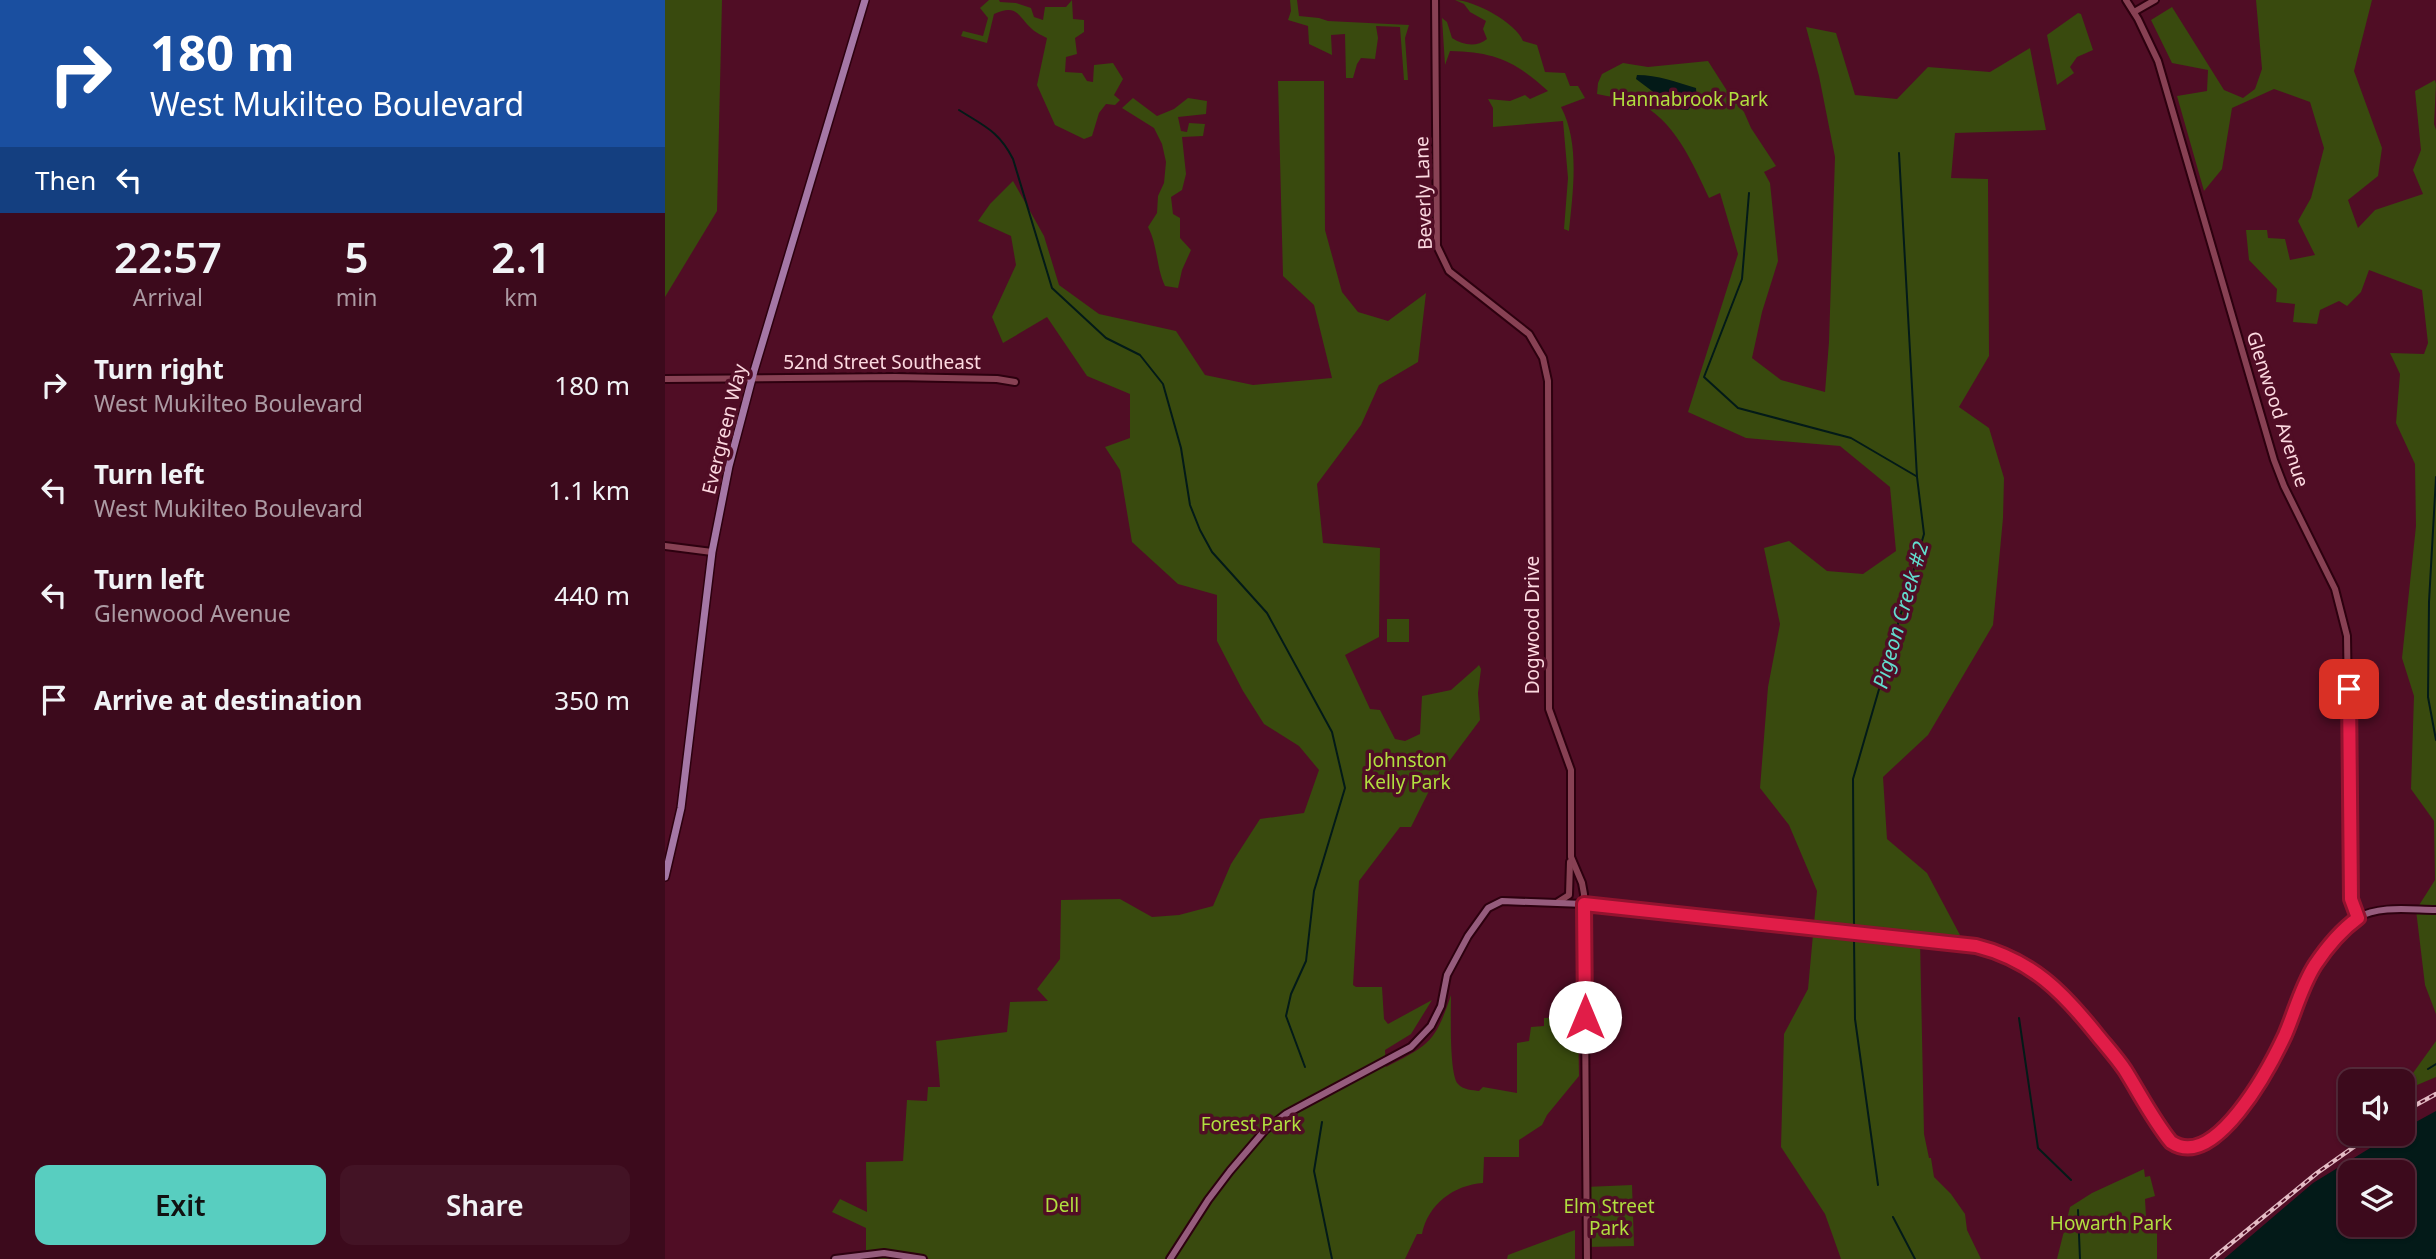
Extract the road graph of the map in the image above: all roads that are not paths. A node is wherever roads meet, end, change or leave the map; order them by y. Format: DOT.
graph roads {
  1 [pos="865,0"];
  2 [pos="1435,0"];
  3 [pos="2126,0"];
  4 [pos="2155,0"];
  5 [pos="2134,12"];
  6 [pos="753,377"];
  7 [pos="665,379"];
  8 [pos="1548,381"];
  9 [pos="1015,382"];
  10 [pos="665,546"];
  11 [pos="712,552"];
  12 [pos="1571,857"];
  13 [pos="665,877"];
  14 [pos="1559,902"];
  15 [pos="1584,904"];
  16 [pos="2436,910"];
  17 [pos="2358,918"];
  18 [pos="835,1259"];
  19 [pos="923,1259"];
  20 [pos="1170,1259"];
  21 [pos="1587,1259"];
  1 -- 6 [label="main road, Evergreen Way"];
  2 -- 8 [label="street, Beverly Lane"];
  3 -- 5 [label="street, Glenwood Avenue"];
  4 -- 5 [label="street"];
  5 -- 17 [label="street, Glenwood Avenue"];
  6 -- 7 [label="street, 52nd Street Southeast"];
  6 -- 9 [label="street, 52nd Street Southeast"];
  6 -- 11 [label="main road, Evergreen Way"];
  8 -- 12 [label="street, Dogwood Drive"];
  10 -- 11 [label="street"];
  11 -- 13 [label="main road, Evergreen Way"];
  12 -- 14 [label="street"];
  12 -- 15 [label="street, Dogwood Drive"];
  14 -- 15 [label="main road"];
  14 -- 20 [label="main road"];
  15 -- 17 [label="main road"];
  15 -- 21 [label="street, Dogwood Drive"];
  16 -- 17 [label="main road"];
  18 -- 19 [label="main road"];
}
